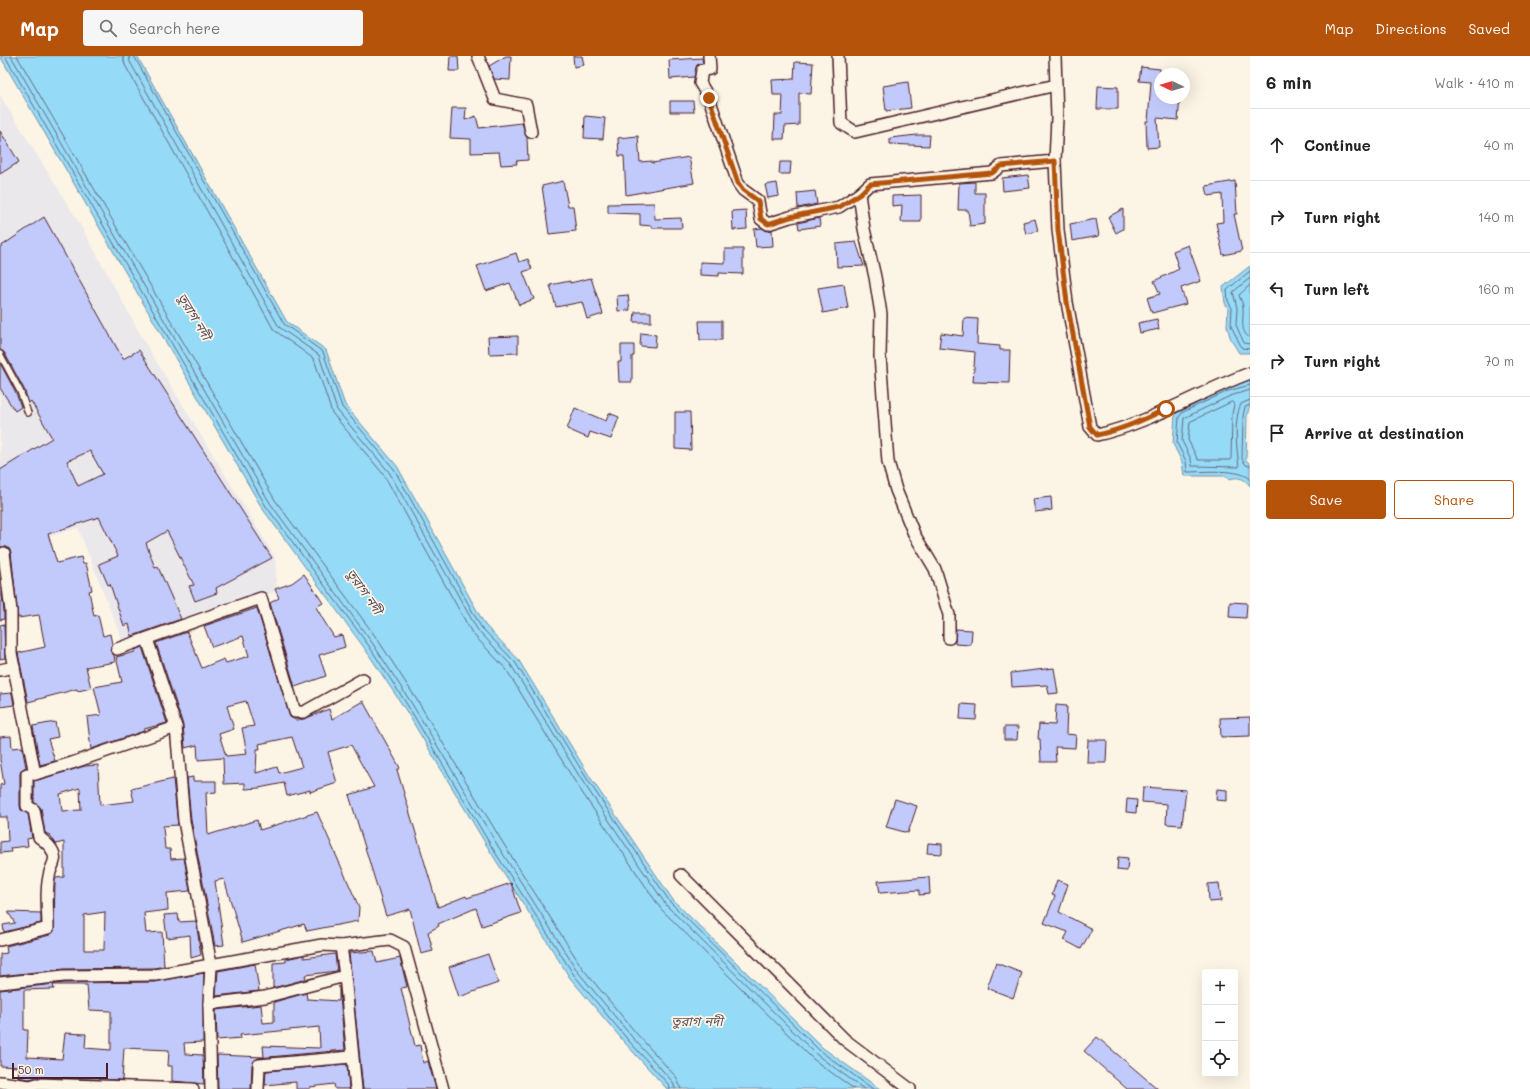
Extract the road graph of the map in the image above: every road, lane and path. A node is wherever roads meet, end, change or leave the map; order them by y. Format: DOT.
graph roads {
  1 [pos="478,56"];
  2 [pos="709,56"];
  3 [pos="838,56"];
  4 [pos="1055,56"];
  5 [pos="1056,85"];
  6 [pos="531,132"];
  7 [pos="1055,161"];
  8 [pos="860,194"];
  9 [pos="0,354"];
  10 [pos="1250,373"];
  11 [pos="28,413"];
  12 [pos="4,553"];
  13 [pos="949,638"];
  14 [pos="147,639"];
  15 [pos="117,649"];
  16 [pos="14,667"];
  17 [pos="0,670"];
  18 [pos="363,679"];
  19 [pos="176,727"];
  20 [pos="35,774"];
  21 [pos="681,875"];
  22 [pos="0,940"];
  23 [pos="341,946"];
  24 [pos="211,965"];
  25 [pos="345,976"];
  26 [pos="0,983"];
  27 [pos="209,1004"];
  28 [pos="352,1057"];
  29 [pos="0,1082"];
  30 [pos="193,1089"];
  31 [pos="211,1089"];
  32 [pos="258,1089"];
  33 [pos="356,1089"];
  34 [pos="443,1089"];
  35 [pos="910,1089"];
  1 -- 6 [label="street"];
  2 -- 8 [label="street"];
  3 -- 5 [label="street"];
  4 -- 5 [label="street"];
  5 -- 7 [label="street"];
  7 -- 8 [label="street"];
  7 -- 10 [label="street"];
  8 -- 13 [label="street"];
  9 -- 11 [label="lane"];
  12 -- 16 [label="street"];
  14 -- 15 [label="street"];
  14 -- 18 [label="street"];
  14 -- 19 [label="street"];
  16 -- 17 [label="street"];
  16 -- 20 [label="street"];
  19 -- 20 [label="street"];
  19 -- 24 [label="street"];
  20 -- 22 [label="street"];
  21 -- 35 [label="street"];
  23 -- 24 [label="street"];
  23 -- 25 [label="street"];
  23 -- 34 [label="street"];
  24 -- 26 [label="street"];
  24 -- 27 [label="street"];
  25 -- 27 [label="street"];
  25 -- 28 [label="street"];
  27 -- 31 [label="street"];
  28 -- 32 [label="street"];
  28 -- 33 [label="street"];
  29 -- 30 [label="street"];
}
